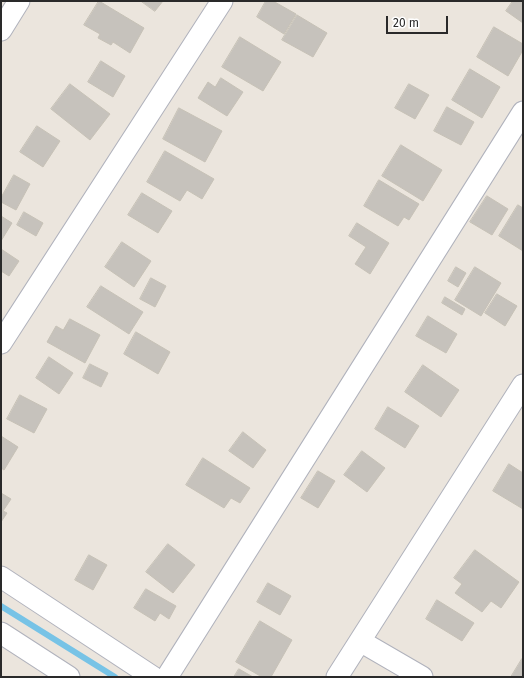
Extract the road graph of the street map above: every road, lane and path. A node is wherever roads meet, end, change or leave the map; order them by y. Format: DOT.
graph roads {
  1 [pos="19,1"];
  2 [pos="222,1"];
  3 [pos="1,30"];
  4 [pos="523,112"];
  5 [pos="1,343"];
  6 [pos="523,385"];
  7 [pos="1,577"];
  8 [pos="1,633"];
  9 [pos="360,641"];
  10 [pos="69,677"];
  11 [pos="153,677"];
  12 [pos="167,677"];
  13 [pos="337,677"];
  14 [pos="422,677"];
  1 -- 3 [label="street"];
  2 -- 5 [label="street"];
  4 -- 12 [label="street"];
  6 -- 9 [label="street"];
  7 -- 11 [label="street"];
  8 -- 10 [label="street"];
  9 -- 13 [label="street"];
  9 -- 14 [label="street"];
}
